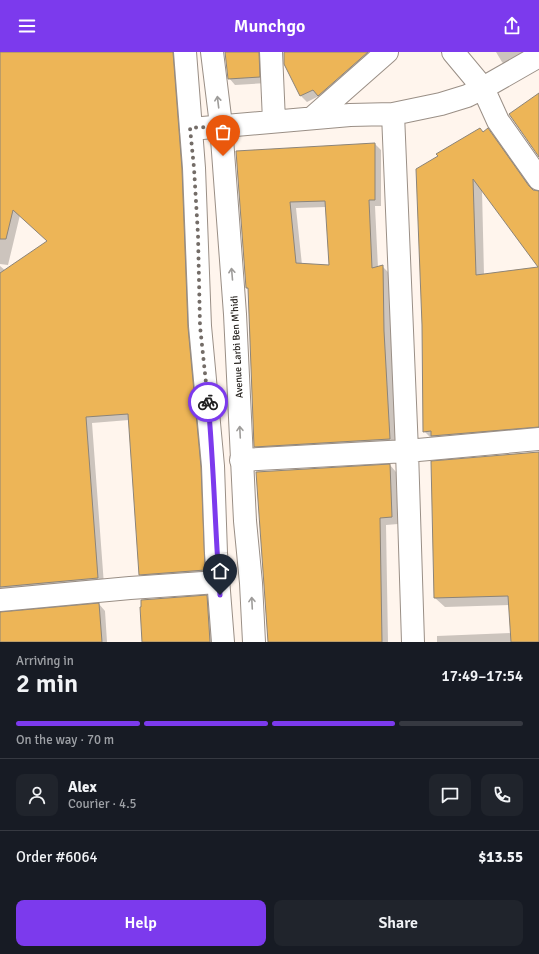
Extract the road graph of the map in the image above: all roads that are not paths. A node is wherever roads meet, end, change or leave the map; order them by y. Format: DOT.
graph roads {
  1 [pos="185,52"];
  2 [pos="212,52"];
  3 [pos="272,52"];
  4 [pos="387,52"];
  5 [pos="453,52"];
  6 [pos="539,56"];
  7 [pos="483,88"];
  8 [pos="393,114"];
  9 [pos="312,118"];
  10 [pos="274,121"];
  11 [pos="221,126"];
  12 [pos="190,128"];
  13 [pos="539,179"];
  14 [pos="539,439"];
  15 [pos="407,451"];
  16 [pos="242,460"];
  17 [pos="218,582"];
  18 [pos="0,600"];
  19 [pos="223,642"];
  20 [pos="254,642"];
  21 [pos="413,642"];
  1 -- 12 [label="street"];
  11 -- 2 [label="street, Avenue Larbi Ben M'hidi, one-way"];
  3 -- 10 [label="street"];
  4 -- 9 [label="street"];
  5 -- 7 [label="street"];
  6 -- 7 [label="street"];
  7 -- 8 [label="street"];
  7 -- 13 [label="street"];
  8 -- 9 [label="street"];
  8 -- 15 [label="street"];
  9 -- 10 [label="street"];
  10 -- 11 [label="street"];
  11 -- 12 [label="street"];
  16 -- 11 [label="street, Avenue Larbi Ben M'hidi, one-way"];
  12 -- 17 [label="street"];
  14 -- 15 [label="street"];
  15 -- 16 [label="street"];
  15 -- 21 [label="street"];
  20 -- 16 [label="street, Avenue Larbi Ben M'hidi, one-way"];
  17 -- 18 [label="street"];
  17 -- 19 [label="street"];
}
